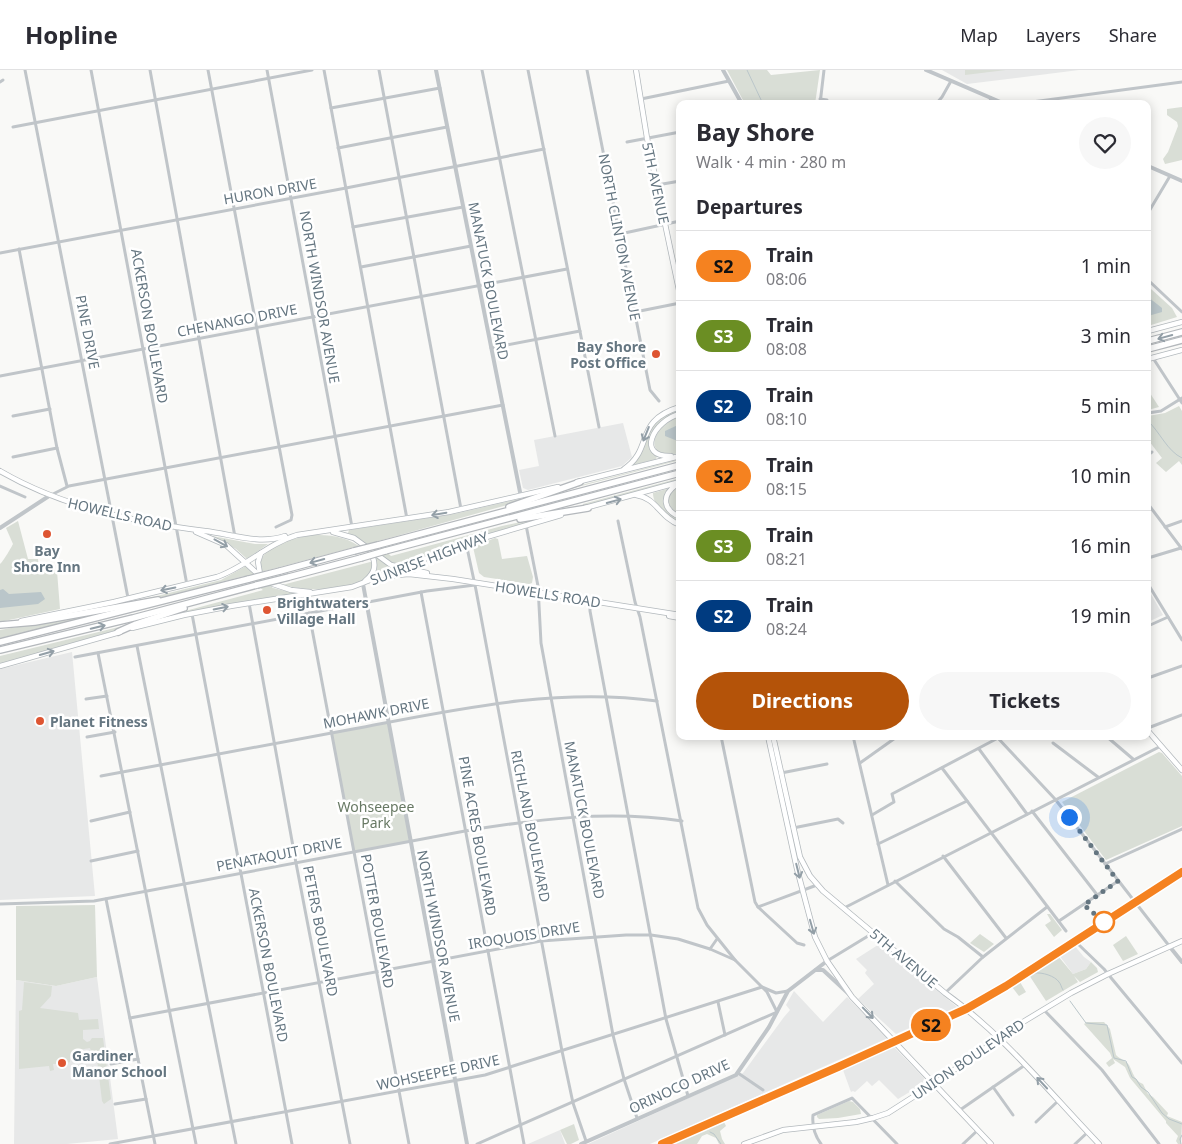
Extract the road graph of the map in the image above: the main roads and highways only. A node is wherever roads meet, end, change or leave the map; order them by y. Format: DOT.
graph roads {
  1 [pos="636,70"];
  2 [pos="676,277"];
  3 [pos="1182,322"];
  4 [pos="1151,330"];
  5 [pos="1182,332"];
  6 [pos="1151,340"];
  7 [pos="1182,340"];
  8 [pos="1151,348"];
  9 [pos="1182,350"];
  10 [pos="1151,358"];
  11 [pos="676,408"];
  12 [pos="676,415"];
  13 [pos="676,456"];
  14 [pos="676,457"];
  15 [pos="676,466"];
  16 [pos="0,471"];
  17 [pos="620,471"];
  18 [pos="676,474"];
  19 [pos="580,482"];
  20 [pos="676,483"];
  21 [pos="676,485"];
  22 [pos="635,495"];
  23 [pos="588,508"];
  24 [pos="676,515"];
  25 [pos="483,517"];
  26 [pos="676,523"];
  27 [pos="472,528"];
  28 [pos="191,530"];
  29 [pos="323,531"];
  30 [pos="297,535"];
  31 [pos="370,550"];
  32 [pos="262,552"];
  33 [pos="246,562"];
  34 [pos="401,568"];
  35 [pos="260,576"];
  36 [pos="453,579"];
  37 [pos="374,580"];
  38 [pos="362,584"];
  39 [pos="321,593"];
  40 [pos="185,596"];
  41 [pos="212,597"];
  42 [pos="676,615"];
  43 [pos="0,625"];
  44 [pos="118,632"];
  45 [pos="0,642"];
  46 [pos="0,650"];
  47 [pos="0,666"];
  48 [pos="1151,734"];
  49 [pos="769,740"];
  50 [pos="774,740"];
  51 [pos="1182,770"];
  52 [pos="779,774"];
  53 [pos="791,829"];
  54 [pos="1182,941"];
  55 [pos="999,1038"];
  56 [pos="935,1083"];
  57 [pos="744,1144"];
  58 [pos="991,1144"];
  59 [pos="1099,1144"];
  1 -- 2 [label="main road, 5TH AVENUE"];
  3 -- 4 [label="main road"];
  5 -- 6 [label="highway, one-way"];
  7 -- 8 [label="highway"];
  9 -- 10 [label="main road"];
  11 -- 17 [label="main road, one-way"];
  12 -- 13 [label="main road"];
  14 -- 17 [label="main road"];
  15 -- 25 [label="highway, SUNRISE HIGHWAY"];
  16 -- 28 [label="main road, HOWELLS ROAD"];
  17 -- 19 [label="main road"];
  18 -- 27 [label="highway, SUNRISE HIGHWAY"];
  19 -- 25 [label="highway"];
  19 -- 29 [label="main road, one-way"];
  20 -- 22 [label="main road, SUNRISE HIGHWAY"];
  21 -- 24 [label="main road"];
  23 -- 22 [label="main road, SUNRISE HIGHWAY, one-way"];
  22 -- 26 [label="main road"];
  23 -- 27 [label="highway"];
  23 -- 34 [label="main road, SUNRISE HIGHWAY"];
  25 -- 40 [label="highway, SUNRISE HIGHWAY, one-way, bridge"];
  27 -- 41 [label="highway, SUNRISE HIGHWAY, bridge"];
  28 -- 30 [label="main road, HOWELLS ROAD"];
  28 -- 33 [label="main road, HOWELLS ROAD, one-way"];
  29 -- 30 [label="main road"];
  29 -- 31 [label="main road, HOWELLS ROAD"];
  30 -- 32 [label="main road"];
  31 -- 34 [label="main road, HOWELLS ROAD"];
  31 -- 38 [label="main road"];
  32 -- 33 [label="main road"];
  32 -- 35 [label="main road"];
  33 -- 35 [label="main road, HOWELLS ROAD"];
  33 -- 43 [label="main road, one-way"];
  34 -- 36 [label="main road, HOWELLS ROAD"];
  34 -- 37 [label="main road, SUNRISE HIGHWAY"];
  35 -- 39 [label="main road, HOWELLS ROAD"];
  36 -- 37 [label="main road, HOWELLS ROAD"];
  36 -- 42 [label="main road, HOWELLS ROAD"];
  37 -- 38 [label="main road, SUNRISE HIGHWAY"];
  38 -- 39 [label="main road, SUNRISE HIGHWAY"];
  44 -- 39 [label="main road, SUNRISE HIGHWAY, one-way"];
  40 -- 43 [label="highway"];
  40 -- 45 [label="highway, SUNRISE HIGHWAY"];
  41 -- 44 [label="highway"];
  46 -- 41 [label="highway, SUNRISE HIGHWAY, one-way"];
  47 -- 44 [label="main road, SUNRISE HIGHWAY, one-way"];
  48 -- 51 [label="main road"];
  49 -- 52 [label="main road, 5TH AVENUE"];
  50 -- 52 [label="main road, 5TH AVENUE"];
  52 -- 53 [label="main road, 5TH AVENUE"];
  53 -- 55 [label="main road, 5TH AVENUE"];
  53 -- 56 [label="main road, 5TH AVENUE, one-way"];
  54 -- 55 [label="main road, UNION BOULEVARD"];
  55 -- 56 [label="main road, UNION BOULEVARD"];
  59 -- 55 [label="main road, 5TH AVENUE, one-way"];
  56 -- 57 [label="main road, UNION BOULEVARD"];
  56 -- 58 [label="main road"];
}
